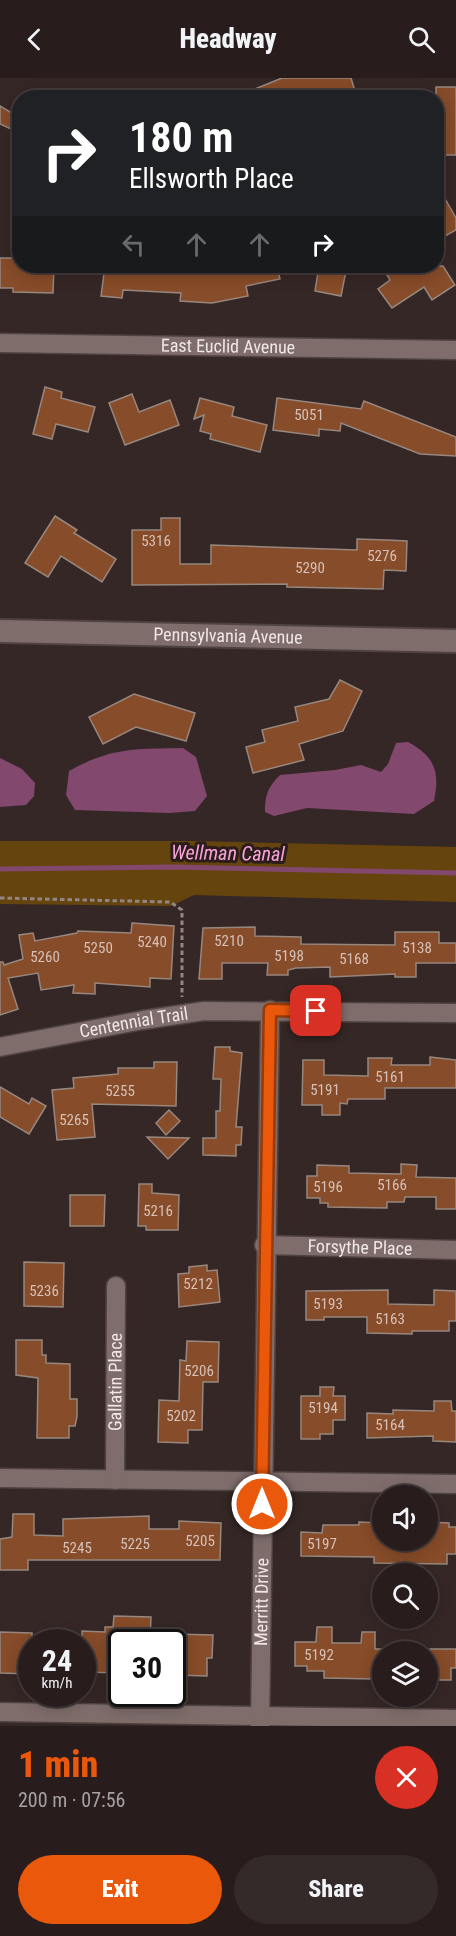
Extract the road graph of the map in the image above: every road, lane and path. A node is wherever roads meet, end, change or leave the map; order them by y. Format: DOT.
graph roads {
  1 [pos="0,343"];
  2 [pos="456,350"];
  3 [pos="0,631"];
  4 [pos="456,641"];
  5 [pos="0,898"];
  6 [pos="270,1010"];
  7 [pos="456,1013"];
  8 [pos="182,1014"];
  9 [pos="0,1047"];
  10 [pos="264,1245"];
  11 [pos="456,1250"];
  12 [pos="117,1286"];
  13 [pos="0,1478"];
  14 [pos="115,1480"];
  15 [pos="262,1481"];
  16 [pos="456,1484"];
  17 [pos="0,1712"];
  18 [pos="456,1719"];
  19 [pos="110,1720"];
  20 [pos="260,1722"];
  1 -- 2 [label="street, East Euclid Avenue"];
  3 -- 4 [label="street, Pennsylvania Avenue"];
  5 -- 8 [label="path"];
  6 -- 7 [label="street, Centennial Trail"];
  6 -- 8 [label="street, Centennial Trail"];
  6 -- 10 [label="street, Merritt Drive"];
  8 -- 9 [label="street, Centennial Trail"];
  10 -- 11 [label="street, Forsythe Place"];
  10 -- 15 [label="street, Merritt Drive"];
  12 -- 14 [label="street, Gallatin Place"];
  13 -- 14 [label="street"];
  14 -- 15 [label="street"];
  15 -- 16 [label="street"];
  15 -- 20 [label="street, Merritt Drive"];
  17 -- 19 [label="street"];
  18 -- 20 [label="street"];
  19 -- 20 [label="street"];
}
